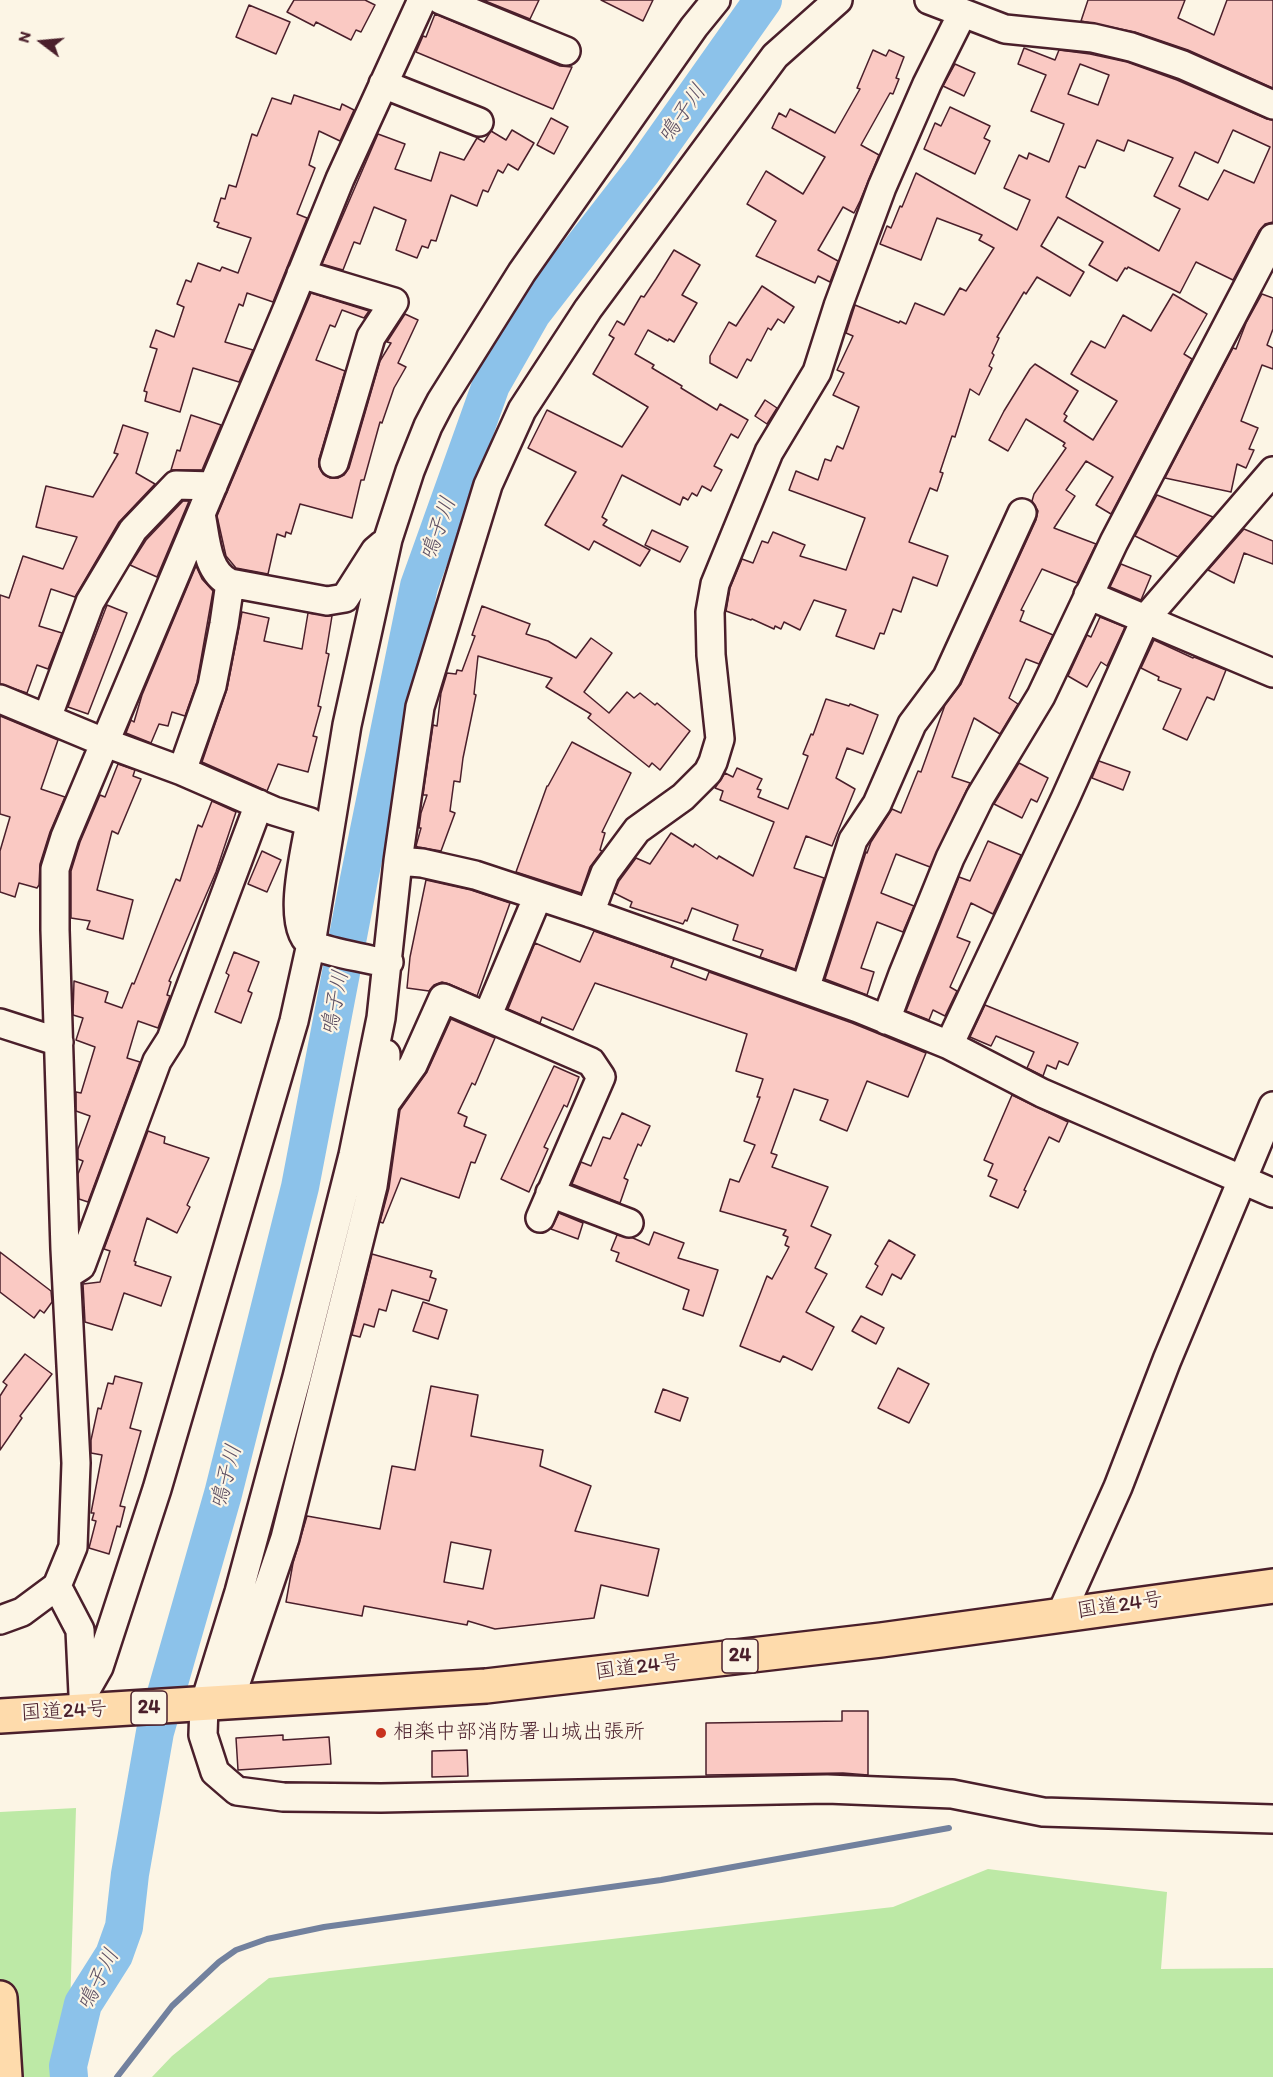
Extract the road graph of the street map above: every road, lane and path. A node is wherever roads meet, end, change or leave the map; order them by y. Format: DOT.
graph roads {
  1 [pos="422,0"];
  2 [pos="441,0"];
  3 [pos="716,0"];
  4 [pos="838,0"];
  5 [pos="929,0"];
  6 [pos="962,14"];
  7 [pos="566,51"];
  8 [pos="383,84"];
  9 [pos="1273,105"];
  10 [pos="479,122"];
  11 [pos="1273,238"];
  12 [pos="301,274"];
  13 [pos="334,463"];
  14 [pos="1273,471"];
  15 [pos="213,486"];
  16 [pos="1022,513"];
  17 [pos="201,514"];
  18 [pos="388,540"];
  19 [pos="230,583"];
  20 [pos="1088,595"];
  21 [pos="1146,618"];
  22 [pos="1273,673"];
  23 [pos="0,699"];
  24 [pos="47,718"];
  25 [pos="106,743"];
  26 [pos="182,771"];
  27 [pos="259,804"];
  28 [pos="398,861"];
  29 [pos="538,896"];
  30 [pos="590,913"];
  31 [pos="315,946"];
  32 [pos="384,962"];
  33 [pos="805,989"];
  34 [pos="487,1017"];
  35 [pos="381,1018"];
  36 [pos="886,1020"];
  37 [pos="0,1023"];
  38 [pos="59,1042"];
  39 [pos="949,1045"];
  40 [pos="386,1104"];
  41 [pos="1273,1106"];
  42 [pos="1242,1179"];
  43 [pos="550,1193"];
  44 [pos="1273,1193"];
  45 [pos="540,1218"];
  46 [pos="629,1223"];
  47 [pos="67,1275"];
  48 [pos="57,1586"];
  49 [pos="1273,1586"];
  50 [pos="1061,1614"];
  51 [pos="0,1620"];
  52 [pos="216,1704"];
  53 [pos="87,1706"];
  54 [pos="0,1716"];
  55 [pos="1273,1819"];
  56 [pos="0,1998"];
  57 [pos="5,2077"];
  1 -- 8 [label="street"];
  2 -- 7 [label="street"];
  3 -- 18 [label="street"];
  4 -- 28 [label="street"];
  5 -- 6 [label="street"];
  6 -- 9 [label="street"];
  6 -- 30 [label="street"];
  8 -- 10 [label="street"];
  8 -- 12 [label="street"];
  11 -- 20 [label="street"];
  12 -- 13 [label="street"];
  12 -- 15 [label="street"];
  14 -- 21 [label="street"];
  15 -- 17 [label="street"];
  15 -- 24 [label="street"];
  16 -- 33 [label="street"];
  17 -- 19 [label="street"];
  17 -- 25 [label="street"];
  18 -- 19 [label="street"];
  18 -- 31 [label="street"];
  19 -- 26 [label="street"];
  20 -- 21 [label="street"];
  20 -- 36 [label="street"];
  21 -- 22 [label="street"];
  21 -- 39 [label="street"];
  23 -- 24 [label="street"];
  24 -- 25 [label="street"];
  25 -- 26 [label="street"];
  25 -- 38 [label="street"];
  26 -- 27 [label="street"];
  27 -- 31 [label="street"];
  27 -- 47 [label="street"];
  28 -- 29 [label="street"];
  28 -- 32 [label="street"];
  29 -- 30 [label="street"];
  29 -- 34 [label="street"];
  30 -- 33 [label="street"];
  31 -- 32 [label="street"];
  31 -- 53 [label="street"];
  32 -- 35 [label="street"];
  33 -- 36 [label="street"];
  34 -- 40 [label="street"];
  34 -- 43 [label="street"];
  35 -- 40 [label="street"];
  35 -- 52 [label="street"];
  36 -- 39 [label="street"];
  37 -- 38 [label="street"];
  38 -- 47 [label="street"];
  39 -- 42 [label="street"];
  40 -- 52 [label="street"];
  41 -- 42 [label="street"];
  42 -- 44 [label="street"];
  42 -- 50 [label="street"];
  43 -- 45 [label="street"];
  43 -- 46 [label="street"];
  47 -- 48 [label="street"];
  48 -- 51 [label="street"];
  48 -- 53 [label="street"];
  49 -- 50 [label="main road, 国道24号 / 24"];
  50 -- 52 [label="main road, 国道24号 / 24"];
  52 -- 53 [label="main road, 国道24号 / 24"];
  52 -- 55 [label="street"];
  53 -- 54 [label="main road, 国道24号 / 24"];
  56 -- 57 [label="main road"];
}
